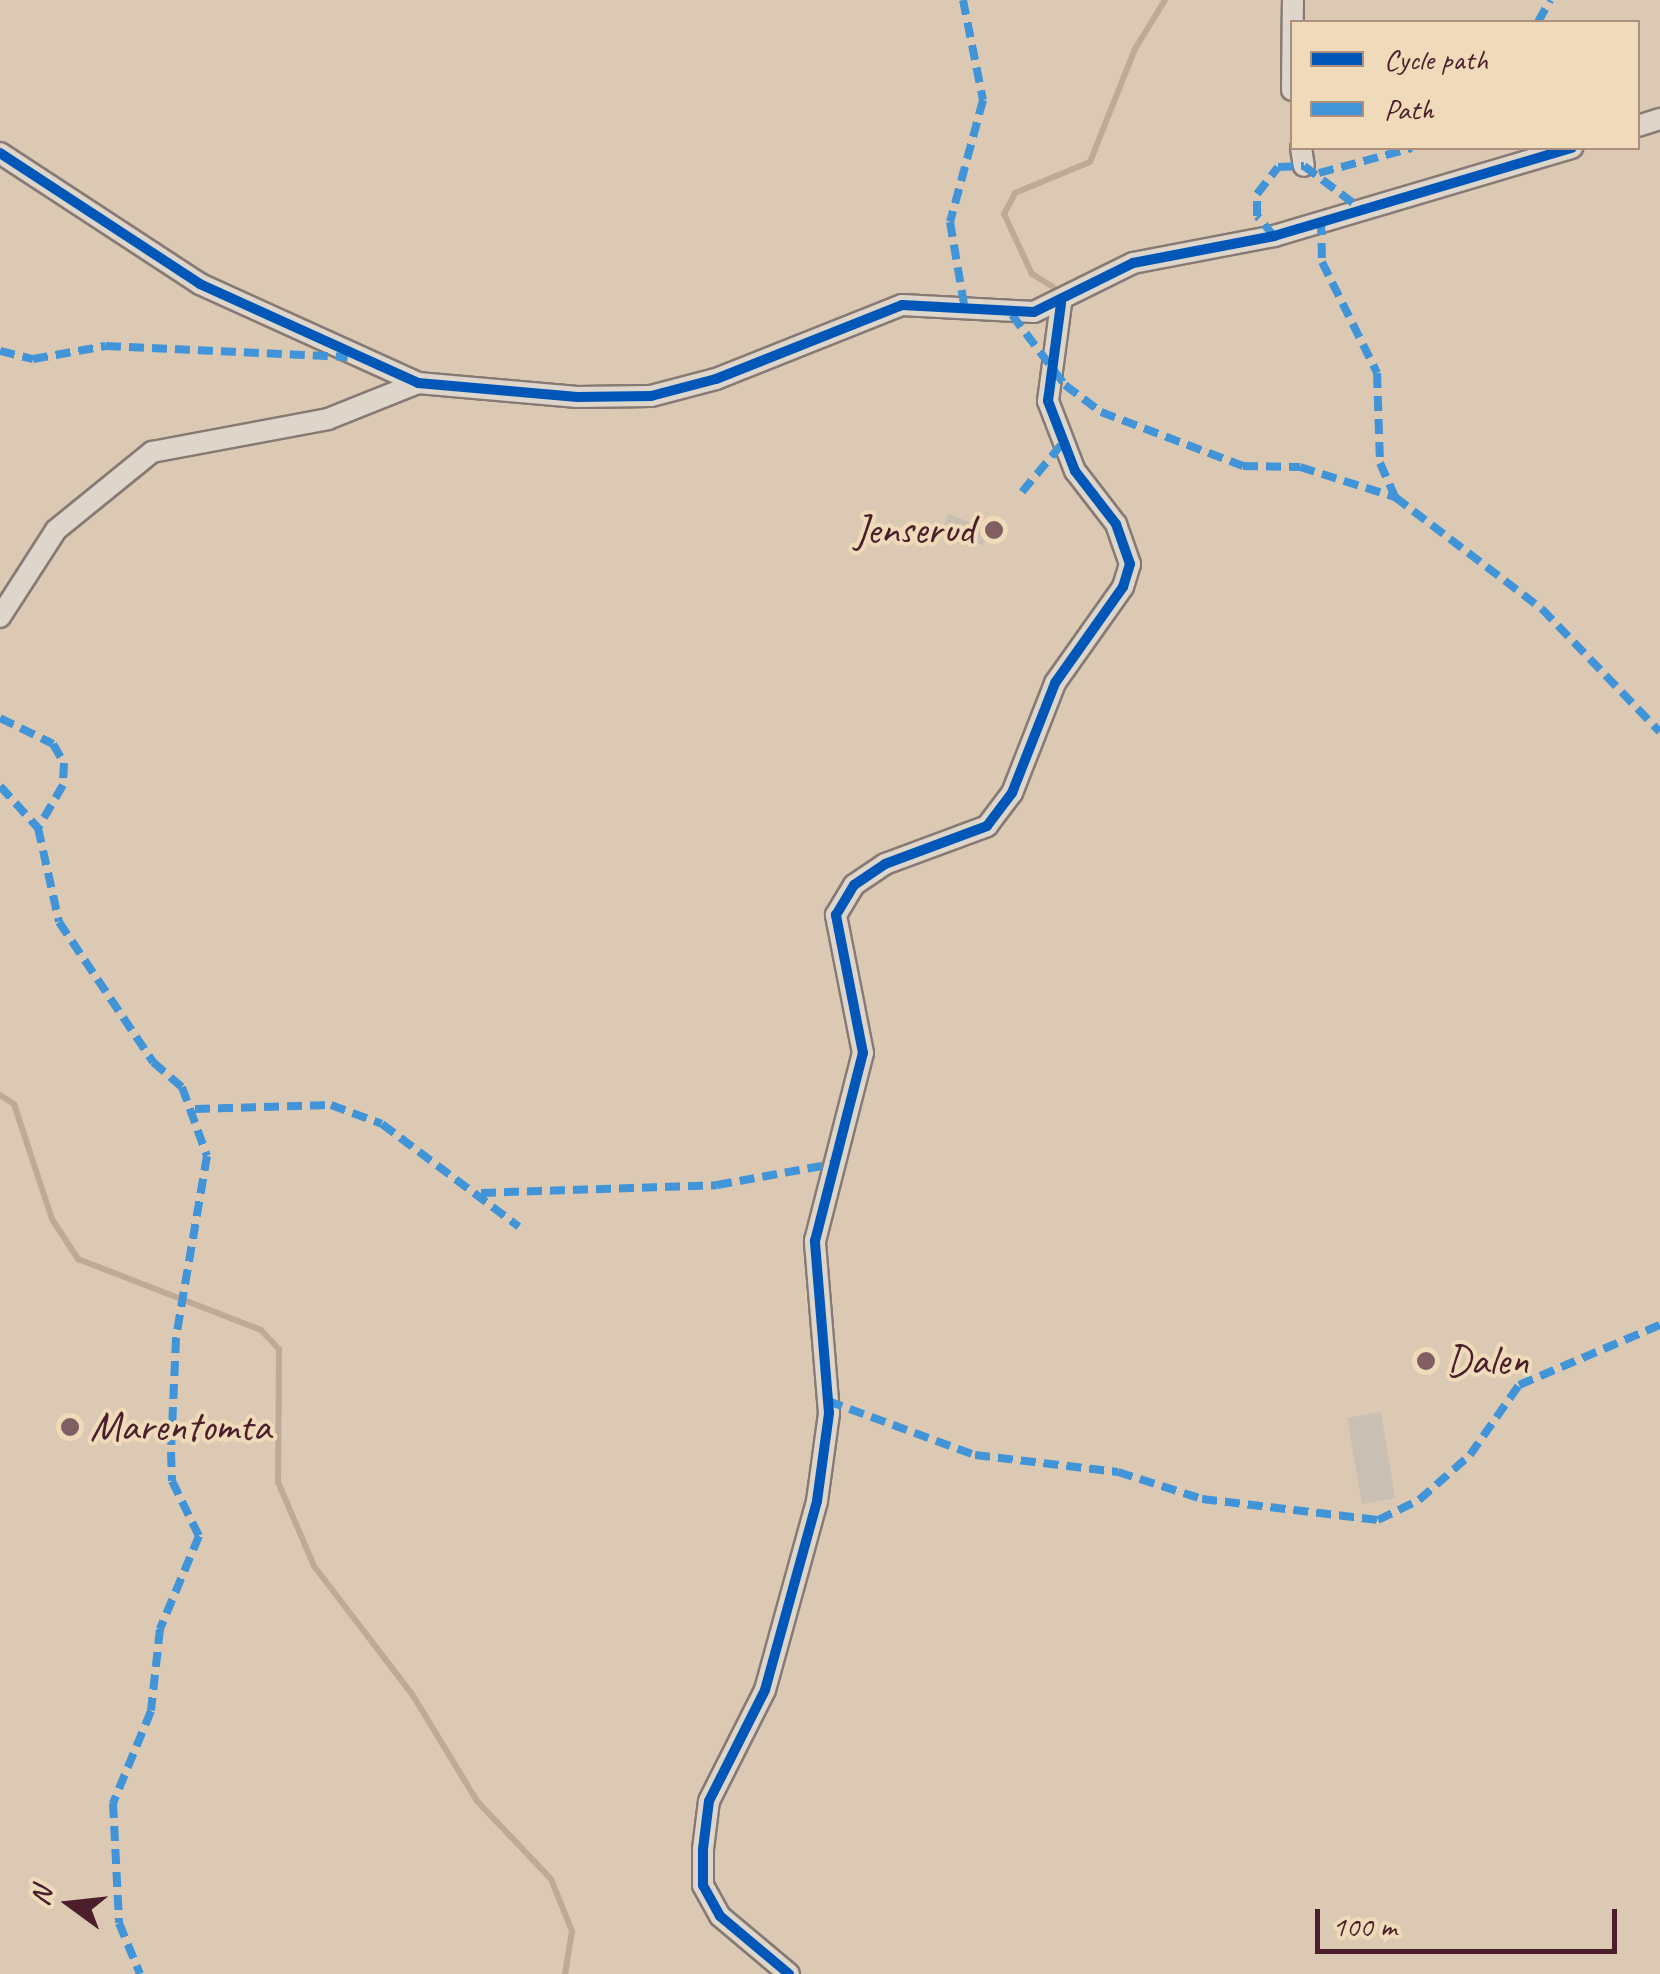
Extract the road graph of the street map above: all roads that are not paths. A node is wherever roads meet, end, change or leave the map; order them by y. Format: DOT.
graph roads {
  1 [pos="1565,150"];
  2 [pos="0,153"];
  3 [pos="1061,303"];
  4 [pos="418,383"];
  5 [pos="0,617"];
  6 [pos="789,1974"];
  1 -- 3 [label="street"];
  2 -- 4 [label="street"];
  3 -- 4 [label="street"];
  3 -- 6 [label="street"];
  4 -- 5 [label="street"];
}
